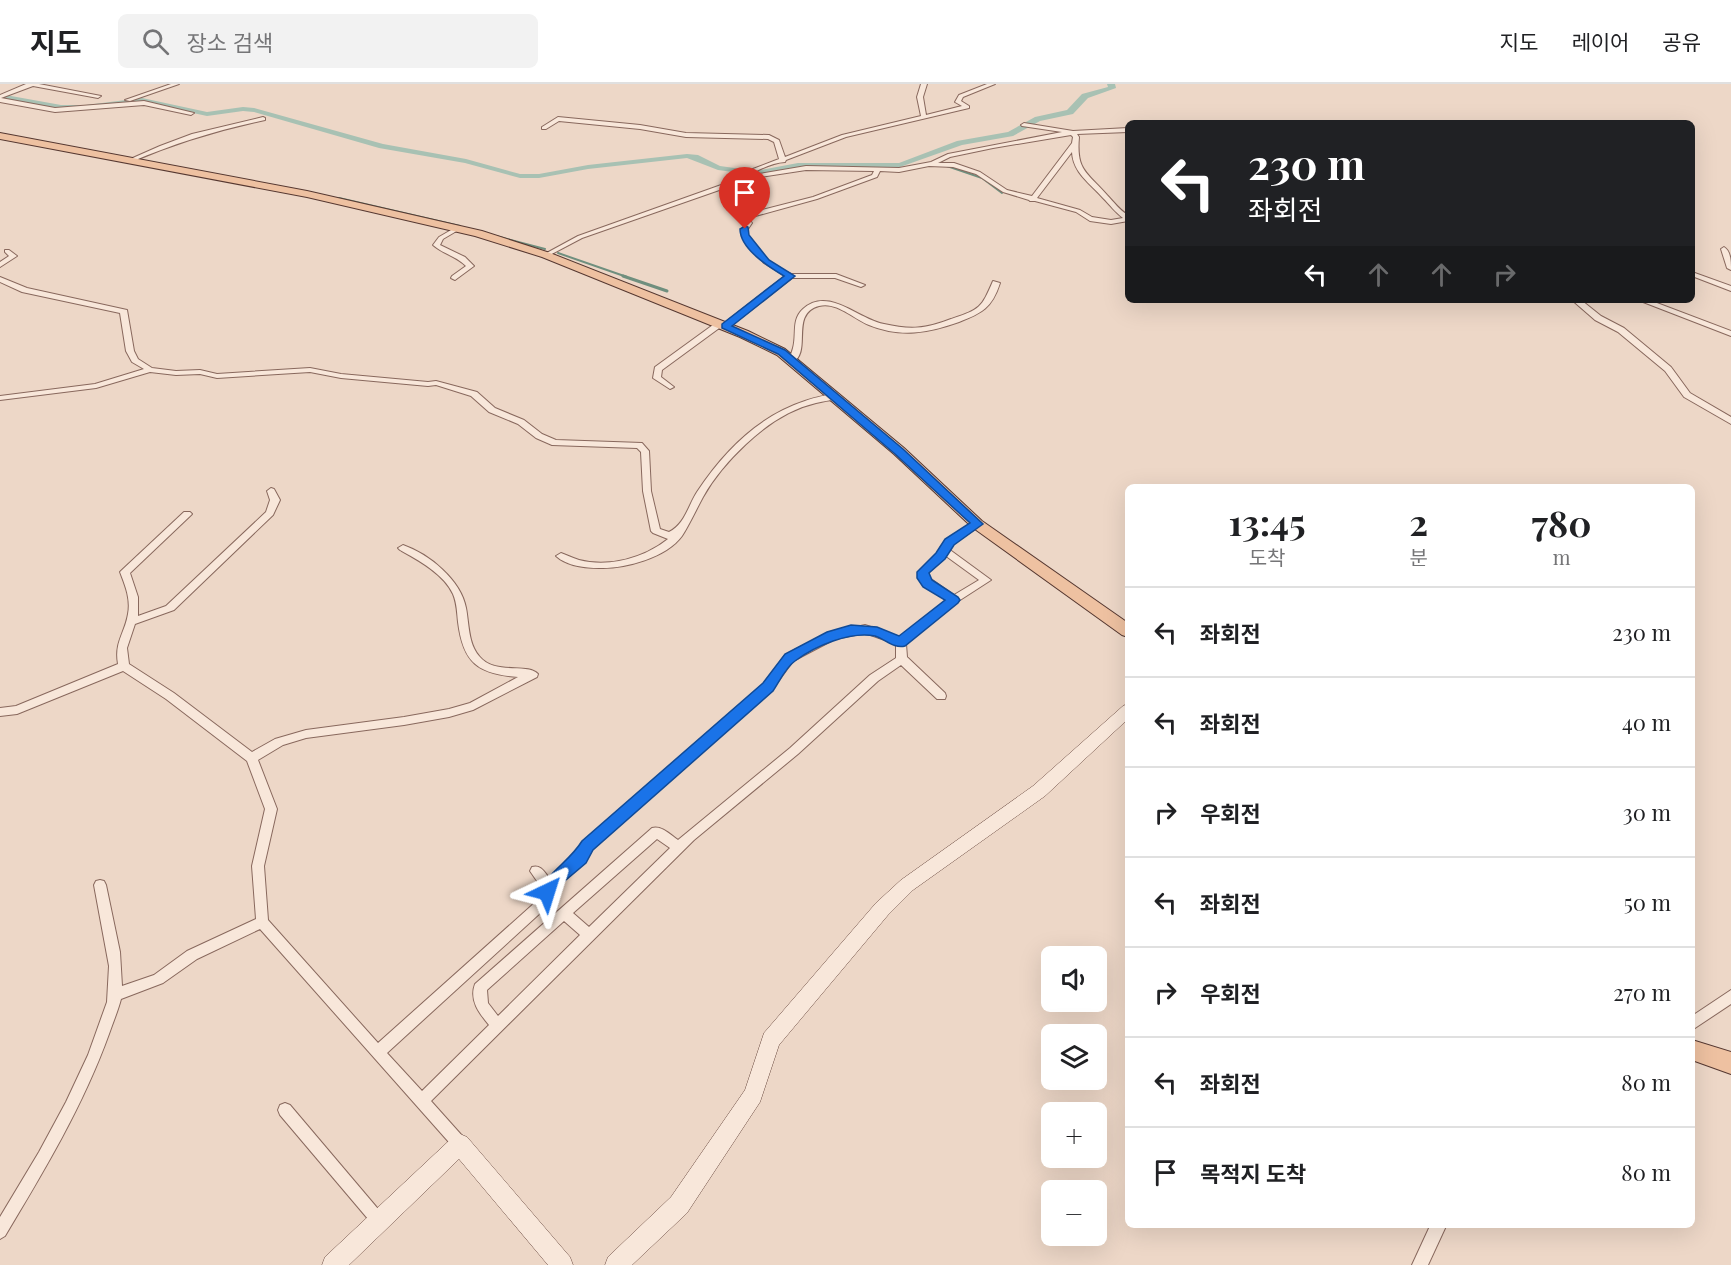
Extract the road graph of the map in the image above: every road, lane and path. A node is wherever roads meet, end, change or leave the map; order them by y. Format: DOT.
graph roads {
  1 [pos="30,84"];
  2 [pos="176,84"];
  3 [pos="924,84"];
  4 [pos="992,84"];
  5 [pos="98,96"];
  6 [pos="1,98"];
  7 [pos="123,102"];
  8 [pos="191,113"];
  9 [pos="924,118"];
  10 [pos="263,119"];
  11 [pos="1027,126"];
  12 [pos="544,128"];
  13 [pos="1125,130"];
  14 [pos="1071,132"];
  15 [pos="0,136"];
  16 [pos="1075,144"];
  17 [pos="129,160"];
  18 [pos="783,161"];
  19 [pos="929,164"];
  20 [pos="878,169"];
  21 [pos="730,183"];
  22 [pos="1032,200"];
  23 [pos="1125,216"];
  24 [pos="743,217"];
  25 [pos="1125,219"];
  26 [pos="458,228"];
  27 [pos="1724,249"];
  28 [pos="7,251"];
  29 [pos="546,255"];
  30 [pos="0,265"];
  31 [pos="1731,268"];
  32 [pos="1695,275"];
  33 [pos="790,276"];
  34 [pos="455,278"];
  35 [pos="0,279"];
  36 [pos="996,283"];
  37 [pos="861,285"];
  38 [pos="1731,290"];
  39 [pos="1580,303"];
  40 [pos="1650,303"];
  41 [pos="723,325"];
  42 [pos="1731,334"];
  43 [pos="792,361"];
  44 [pos="150,370"];
  45 [pos="670,387"];
  46 [pos="836,397"];
  47 [pos="0,398"];
  48 [pos="1731,421"];
  49 [pos="271,491"];
  50 [pos="187,514"];
  51 [pos="977,524"];
  52 [pos="681,531"];
  53 [pos="403,548"];
  54 [pos="943,550"];
  55 [pos="561,556"];
  56 [pos="954,600"];
  57 [pos="131,622"];
  58 [pos="1125,629"];
  59 [pos="901,642"];
  60 [pos="902,659"];
  61 [pos="124,666"];
  62 [pos="941,696"];
  63 [pos="0,712"];
  64 [pos="1125,713"];
  65 [pos="252,758"];
  66 [pos="679,847"];
  67 [pos="536,872"];
  68 [pos="100,885"];
  69 [pos="547,892"];
  70 [pos="564,913"];
  71 [pos="262,922"];
  72 [pos="590,936"];
  73 [pos="115,995"];
  74 [pos="1731,996"];
  75 [pos="1695,1022"];
  76 [pos="498,1026"];
  77 [pos="1695,1051"];
  78 [pos="378,1052"];
  79 [pos="1731,1063"];
  80 [pos="421,1101"];
  81 [pos="285,1110"];
  82 [pos="460,1144"];
  83 [pos="379,1221"];
  84 [pos="1437,1228"];
  85 [pos="0,1231"];
  86 [pos="333,1265"];
  87 [pos="562,1265"];
  88 [pos="615,1265"];
  89 [pos="1420,1265"];
  1 -- 5 [label="street"];
  1 -- 6 [label="street"];
  2 -- 7 [label="street"];
  3 -- 9 [label="street"];
  4 -- 9 [label="street"];
  6 -- 7 [label="street"];
  7 -- 8 [label="street"];
  9 -- 18 [label="street"];
  10 -- 17 [label="street"];
  11 -- 14 [label="street"];
  12 -- 18 [label="street"];
  13 -- 14 [label="street"];
  14 -- 16 [label="street"];
  14 -- 19 [label="street"];
  15 -- 17 [label="main road"];
  16 -- 22 [label="street"];
  16 -- 23 [label="street"];
  17 -- 26 [label="main road"];
  18 -- 21 [label="street"];
  19 -- 20 [label="street"];
  19 -- 22 [label="street"];
  20 -- 21 [label="street"];
  20 -- 24 [label="street"];
  21 -- 24 [label="street"];
  21 -- 29 [label="street"];
  22 -- 25 [label="street"];
  24 -- 33 [label="street"];
  26 -- 29 [label="main road"];
  26 -- 34 [label="street"];
  27 -- 31 [label="street"];
  28 -- 30 [label="street"];
  29 -- 41 [label="main road"];
  32 -- 38 [label="street"];
  33 -- 37 [label="street"];
  33 -- 41 [label="street"];
  35 -- 44 [label="street"];
  36 -- 43 [label="street"];
  39 -- 48 [label="street"];
  40 -- 42 [label="street"];
  41 -- 43 [label="main road"];
  41 -- 45 [label="street"];
  43 -- 46 [label="main road"];
  44 -- 47 [label="street"];
  44 -- 52 [label="street"];
  46 -- 51 [label="main road"];
  46 -- 52 [label="street"];
  49 -- 57 [label="street"];
  50 -- 57 [label="street"];
  51 -- 54 [label="street"];
  51 -- 58 [label="main road"];
  52 -- 55 [label="street"];
  53 -- 65 [label="street"];
  54 -- 56 [label="street"];
  54 -- 56 [label="street"];
  56 -- 59 [label="street"];
  57 -- 61 [label="street"];
  59 -- 60 [label="street"];
  59 -- 69 [label="street"];
  60 -- 62 [label="street"];
  60 -- 66 [label="street"];
  61 -- 63 [label="street"];
  61 -- 65 [label="street"];
  64 -- 88 [label="street"];
  65 -- 71 [label="street"];
  66 -- 70 [label="street"];
  66 -- 72 [label="street"];
  67 -- 69 [label="street"];
  68 -- 73 [label="street"];
  69 -- 78 [label="street"];
  70 -- 72 [label="street"];
  70 -- 76 [label="street"];
  71 -- 73 [label="street"];
  71 -- 78 [label="street"];
  72 -- 76 [label="street"];
  73 -- 85 [label="street"];
  74 -- 75 [label="street"];
  76 -- 80 [label="street"];
  77 -- 79 [label="main road"];
  78 -- 80 [label="street"];
  80 -- 82 [label="street"];
  81 -- 83 [label="street"];
  82 -- 83 [label="street"];
  82 -- 87 [label="street"];
  83 -- 86 [label="street"];
  84 -- 89 [label="street"];
}
